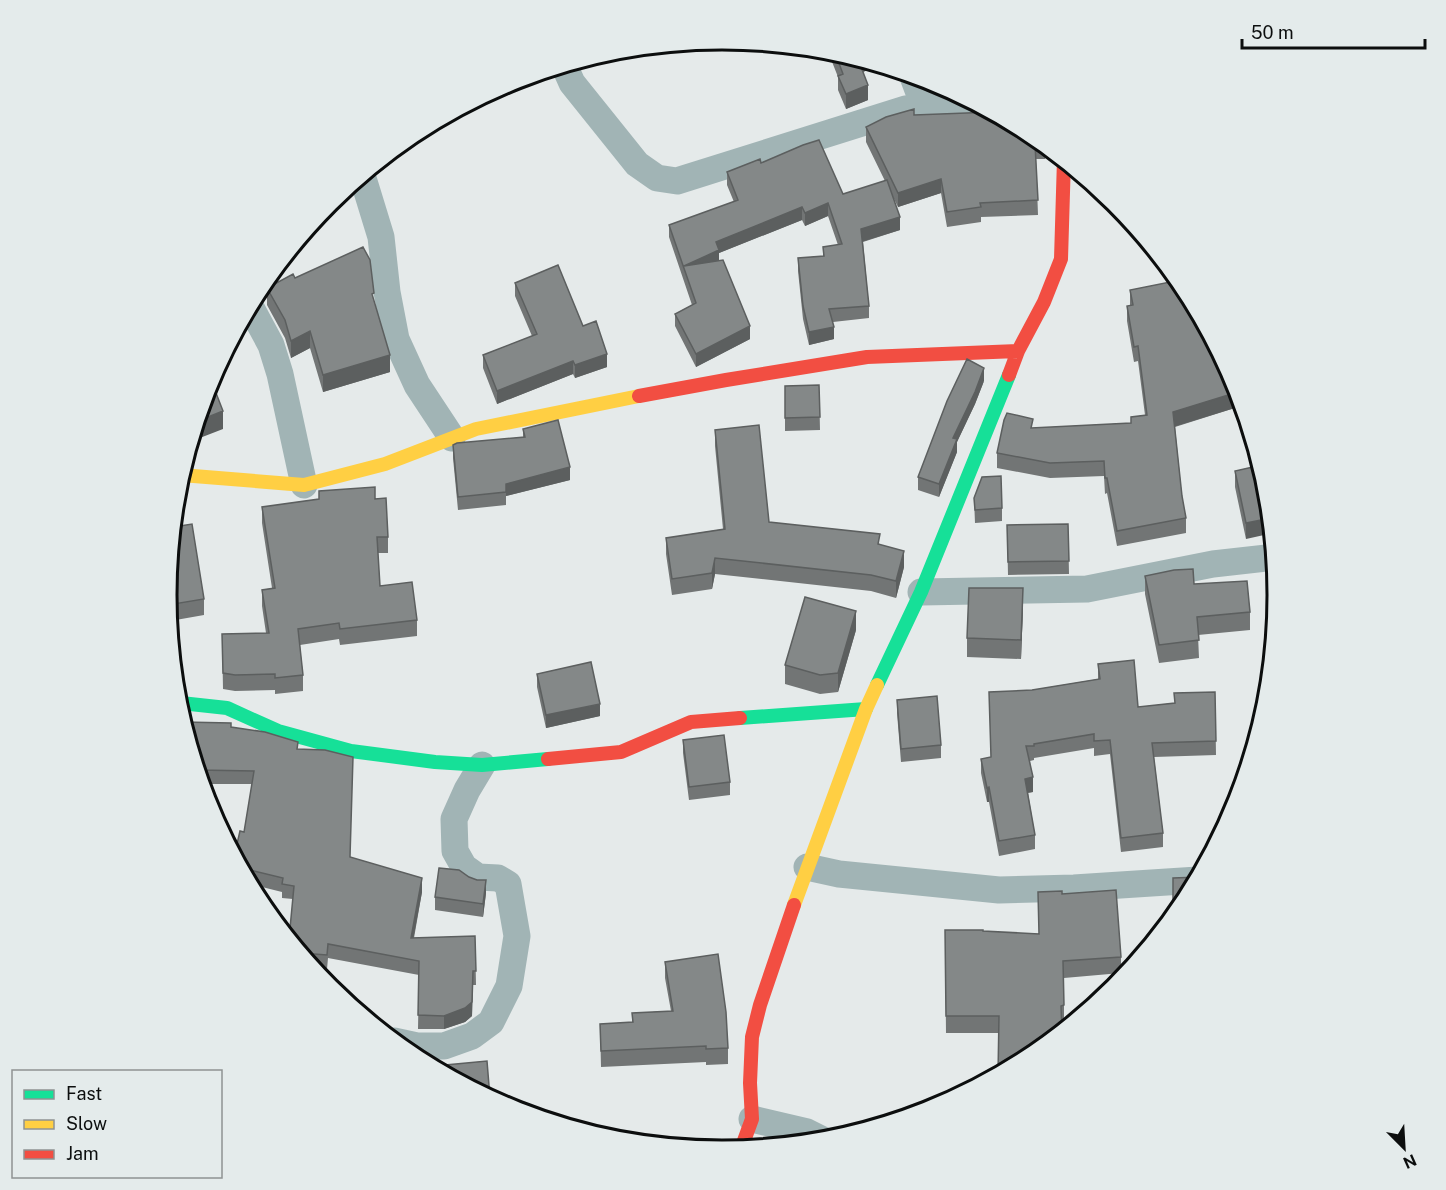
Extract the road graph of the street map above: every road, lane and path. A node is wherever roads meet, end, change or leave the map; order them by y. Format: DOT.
graph roads {
  1 [pos="567,72"];
  2 [pos="916,85"];
  3 [pos="957,103"];
  4 [pos="924,106"];
  5 [pos="1064,169"];
  6 [pos="365,184"];
  7 [pos="255,315"];
  8 [pos="1018,351"];
  9 [pos="452,438"];
  10 [pos="191,476"];
  11 [pos="304,486"];
  12 [pos="1267,558"];
  13 [pos="921,592"];
  14 [pos="189,704"];
  15 [pos="866,710"];
  16 [pos="482,765"];
  17 [pos="807,867"];
  18 [pos="1187,881"];
  19 [pos="415,1046"];
  20 [pos="752,1119"];
  21 [pos="810,1133"];
  22 [pos="745,1139"];
  1 -- 4 [label="street"];
  2 -- 4 [label="street"];
  3 -- 4 [label="street"];
  5 -- 8 [label="street"];
  6 -- 9 [label="street"];
  7 -- 11 [label="street"];
  8 -- 9 [label="street"];
  8 -- 13 [label="street"];
  9 -- 11 [label="street"];
  10 -- 11 [label="street"];
  12 -- 13 [label="street"];
  13 -- 15 [label="street"];
  14 -- 16 [label="street"];
  15 -- 16 [label="street"];
  15 -- 17 [label="street"];
  16 -- 19 [label="street"];
  17 -- 18 [label="street"];
  17 -- 20 [label="street"];
  20 -- 21 [label="street"];
  20 -- 22 [label="street"];
}
